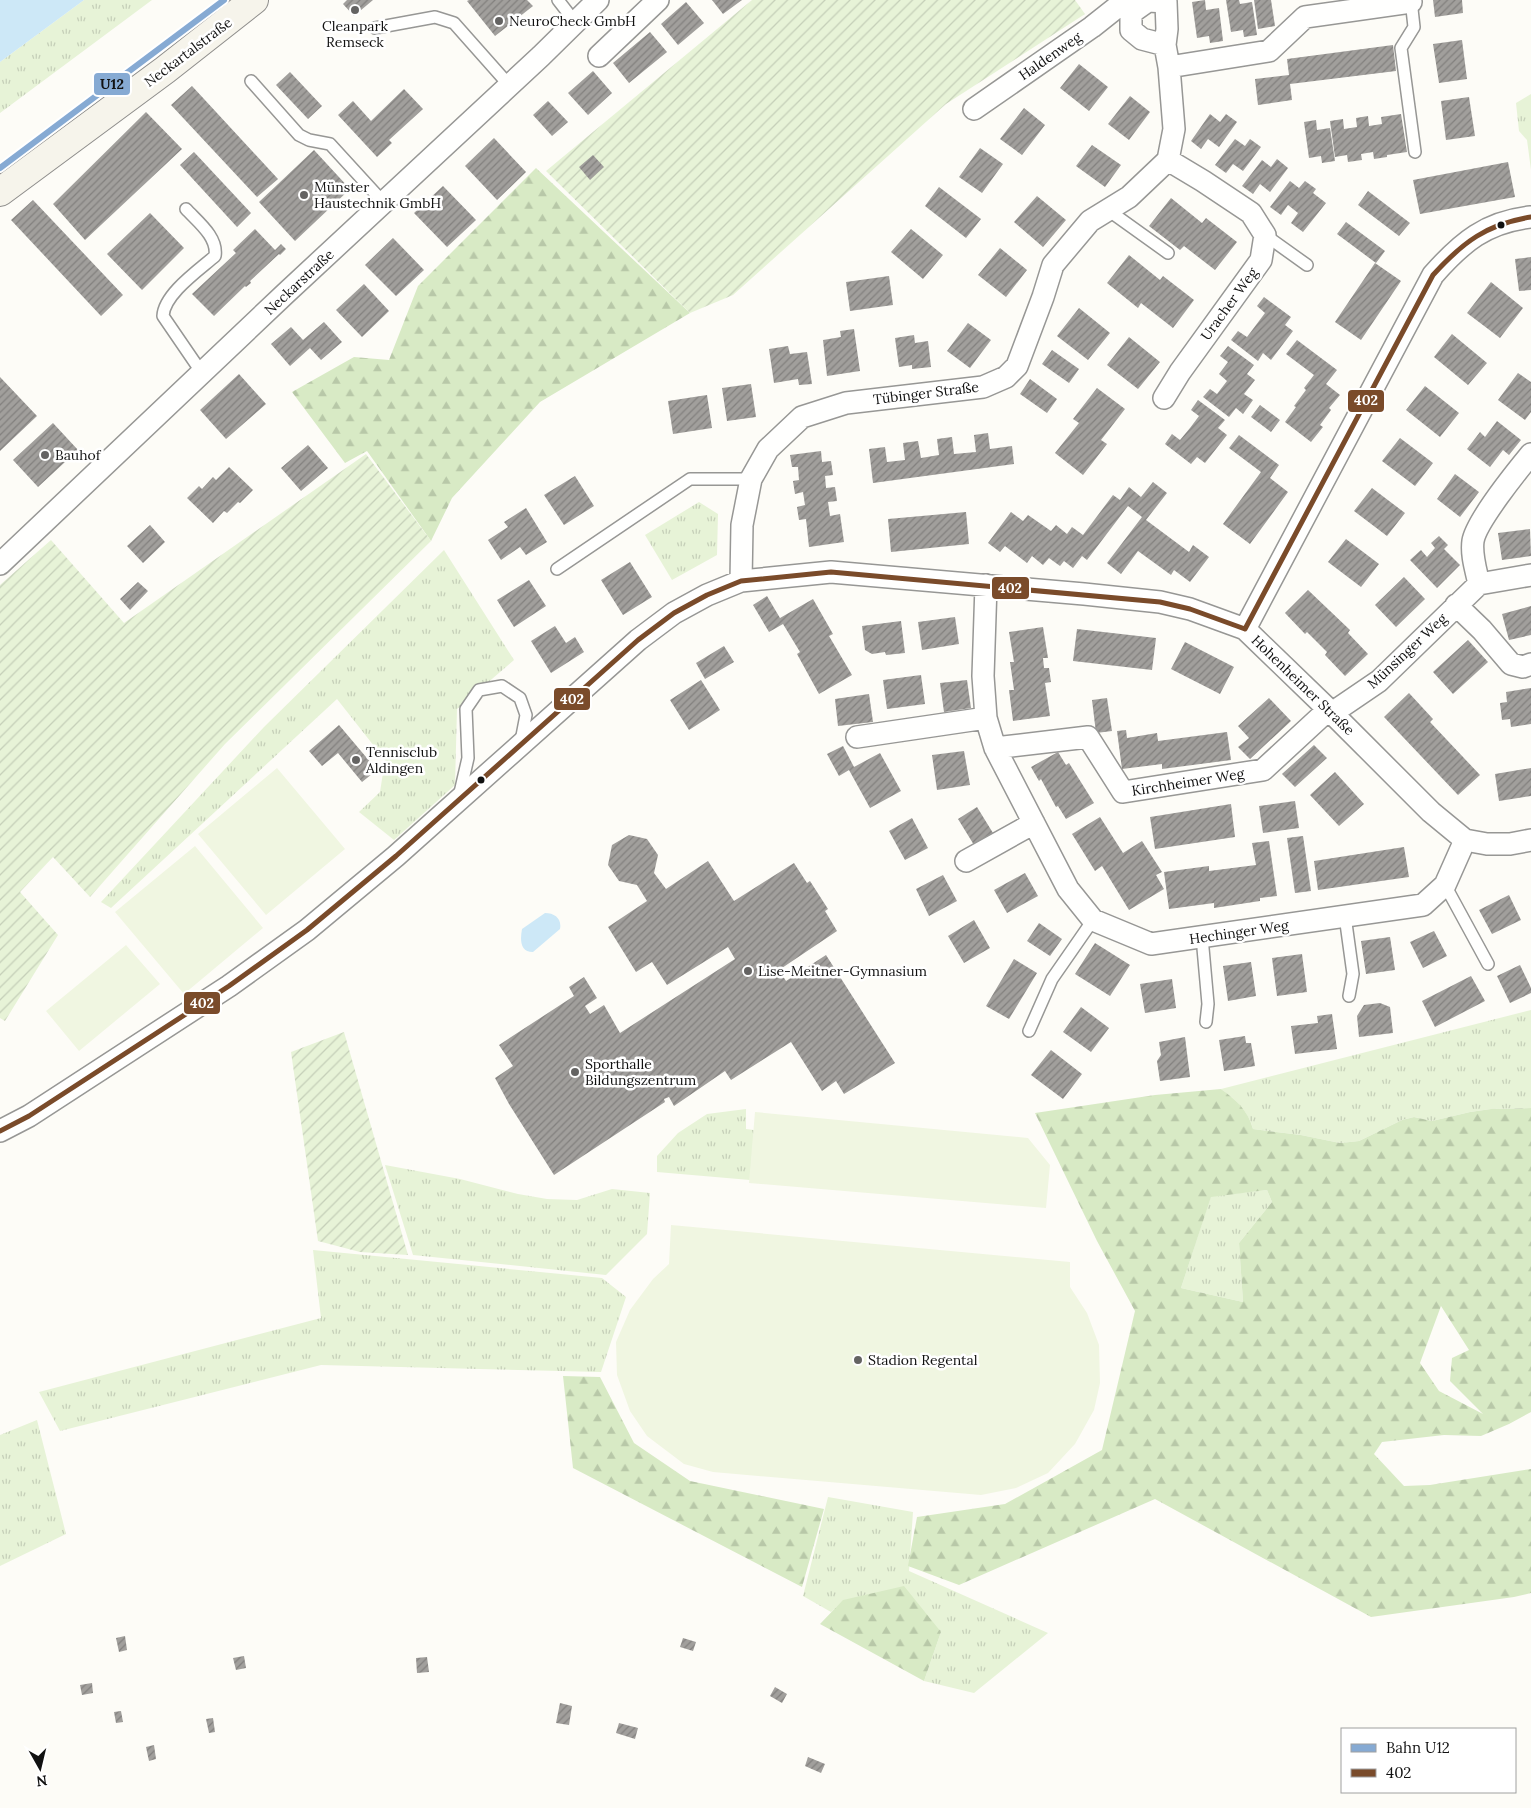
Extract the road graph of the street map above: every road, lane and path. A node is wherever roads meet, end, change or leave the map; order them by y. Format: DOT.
graph roads {
  1 [pos="254,0"];
  2 [pos="558,0"];
  3 [pos="598,0"];
  4 [pos="658,0"];
  5 [pos="1126,0"];
  6 [pos="1411,1"];
  7 [pos="575,22"];
  8 [pos="375,28"];
  9 [pos="1165,45"];
  10 [pos="599,56"];
  11 [pos="1169,67"];
  12 [pos="251,81"];
  13 [pos="510,85"];
  14 [pos="974,109"];
  15 [pos="1414,152"];
  16 [pos="1168,160"];
  17 [pos="0,192"];
  18 [pos="384,203"];
  19 [pos="186,209"];
  20 [pos="1108,210"];
  21 [pos="1531,217"];
  22 [pos="1265,235"];
  23 [pos="1168,253"];
  24 [pos="1307,265"];
  25 [pos="202,373"];
  26 [pos="1164,398"];
  27 [pos="1531,454"];
  28 [pos="751,479"];
  29 [pos="0,564"];
  30 [pos="557,569"];
  31 [pos="1531,575"];
  32 [pos="741,581"];
  33 [pos="1478,584"];
  34 [pos="986,586"];
  35 [pos="1456,605"];
  36 [pos="1245,629"];
  37 [pos="1531,664"];
  38 [pos="1330,712"];
  39 [pos="986,718"];
  40 [pos="857,738"];
  41 [pos="520,746"];
  42 [pos="995,748"];
  43 [pos="459,800"];
  44 [pos="1034,823"];
  45 [pos="1466,840"];
  46 [pos="1531,840"];
  47 [pos="966,861"];
  48 [pos="1445,885"];
  49 [pos="1345,916"];
  50 [pos="1094,920"];
  51 [pos="1202,937"];
  52 [pos="1488,964"];
  53 [pos="1349,996"];
  54 [pos="1206,1022"];
  55 [pos="1029,1031"];
  56 [pos="0,1130"];
  1 -- 17 [label="main road, Neckartalstraße"];
  2 -- 7 [label="lane"];
  3 -- 7 [label="street, Neckarstraße"];
  4 -- 10 [label="street"];
  5 -- 14 [label="street, Haldenweg"];
  6 -- 11 [label="street"];
  6 -- 15 [label="lane"];
  7 -- 13 [label="street, Neckarstraße"];
  8 -- 13 [label="lane"];
  9 -- 11 [label="street"];
  11 -- 16 [label="street"];
  12 -- 18 [label="lane"];
  13 -- 18 [label="street, Neckarstraße"];
  16 -- 20 [label="street, Tübinger Straße"];
  16 -- 22 [label="street"];
  18 -- 25 [label="street, Neckarstraße"];
  19 -- 25 [label="lane"];
  20 -- 23 [label="lane"];
  20 -- 28 [label="street, Tübinger Straße"];
  21 -- 36 [label="street"];
  22 -- 24 [label="lane"];
  22 -- 26 [label="street, Uracher Weg"];
  25 -- 29 [label="street, Neckarstraße"];
  27 -- 33 [label="street"];
  28 -- 30 [label="lane"];
  28 -- 32 [label="street, Tübinger Straße"];
  31 -- 33 [label="street"];
  32 -- 34 [label="street, Hohenheimer Straße"];
  32 -- 41 [label="street, Hohenheimer Straße"];
  33 -- 35 [label="street, Münsinger Weg"];
  34 -- 36 [label="street, Hohenheimer Straße"];
  34 -- 39 [label="street, Hechinger Weg"];
  35 -- 37 [label="street, Münsinger Weg"];
  35 -- 38 [label="street, Münsinger Weg"];
  36 -- 38 [label="street, Hohenheimer Straße"];
  38 -- 42 [label="street, Kirchheimer Weg"];
  38 -- 45 [label="street, Hohenheimer Straße"];
  39 -- 40 [label="street"];
  39 -- 42 [label="street, Hechinger Weg"];
  41 -- 43 [label="street, Hohenheimer Straße"];
  41 -- 43 [label="lane"];
  42 -- 44 [label="street, Hechinger Weg"];
  43 -- 56 [label="street, Hohenheimer Straße"];
  44 -- 47 [label="street"];
  44 -- 50 [label="street, Hechinger Weg"];
  45 -- 46 [label="street, Hohenheimer Straße"];
  45 -- 48 [label="street, Hechinger Weg"];
  48 -- 49 [label="street, Hechinger Weg"];
  48 -- 52 [label="lane"];
  49 -- 51 [label="street, Hechinger Weg"];
  49 -- 53 [label="lane"];
  50 -- 51 [label="street, Hechinger Weg"];
  50 -- 55 [label="lane"];
  51 -- 54 [label="lane"];
}
